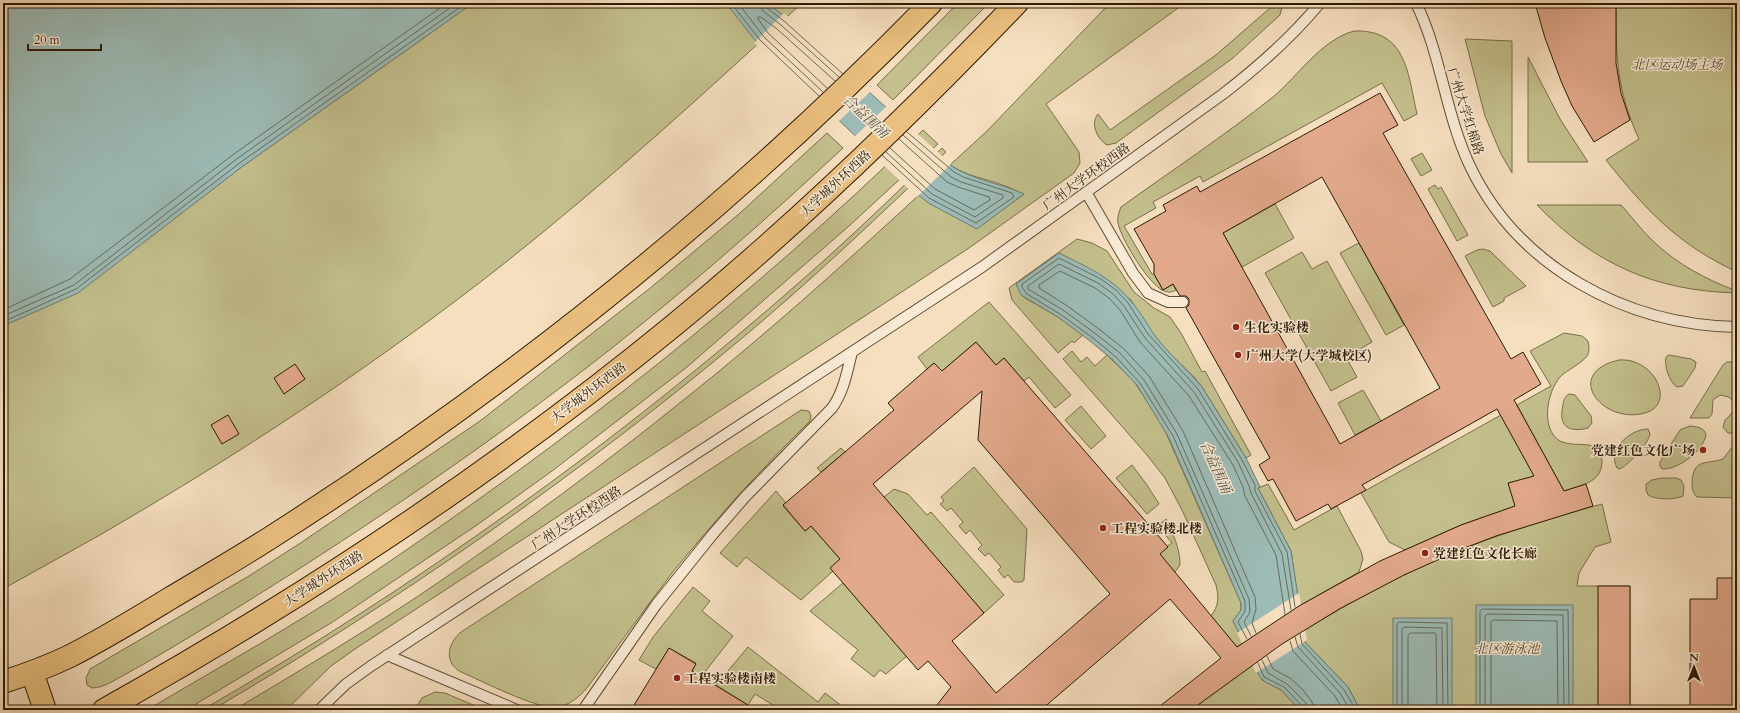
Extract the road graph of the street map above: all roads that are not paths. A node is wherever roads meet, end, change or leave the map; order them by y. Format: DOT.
graph roads {
  1 [pos="931,3"];
  2 [pos="1017,3"];
  3 [pos="1320,3"];
  4 [pos="1416,3"];
  5 [pos="1086,192"];
  6 [pos="1183,302"];
  7 [pos="1737,327"];
  8 [pos="852,352"];
  9 [pos="387,655"];
  10 [pos="32,672"];
  11 [pos="3,682"];
  12 [pos="45,710"];
  13 [pos="104,710"];
  14 [pos="319,710"];
  15 [pos="517,710"];
  16 [pos="583,710"];
  1 -- 10 [label="main road"];
  2 -- 13 [label="main road, 大学城外环西路"];
  3 -- 5 [label="lane, 广州大学环校西路"];
  4 -- 7 [label="lane, 广州大学红棉路"];
  5 -- 6 [label="lane"];
  5 -- 8 [label="lane, 广州大学环校西路"];
  8 -- 9 [label="lane, 广州大学环校西路"];
  8 -- 16 [label="lane"];
  9 -- 14 [label="lane, 广州大学环校西路"];
  9 -- 15 [label="lane"];
  10 -- 11 [label="main road"];
  10 -- 12 [label="main road"];
}
